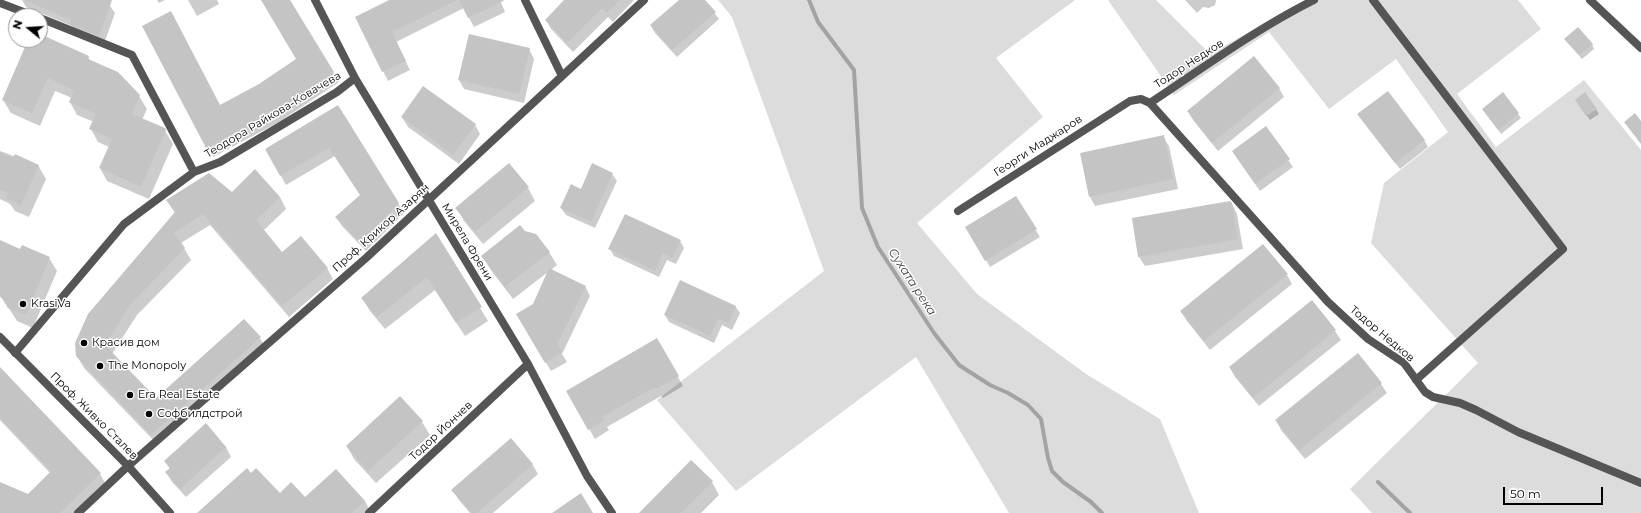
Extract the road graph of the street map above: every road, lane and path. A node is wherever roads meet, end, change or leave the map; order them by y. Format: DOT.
graph roads {
  1 [pos="315,0"];
  2 [pos="525,0"];
  3 [pos="644,0"];
  4 [pos="1314,0"];
  5 [pos="1373,0"];
  6 [pos="1590,0"];
  7 [pos="0,3"];
  8 [pos="13,8"];
  9 [pos="48,21"];
  10 [pos="1641,48"];
  11 [pos="562,76"];
  12 [pos="355,78"];
  13 [pos="1130,101"];
  14 [pos="1150,103"];
  15 [pos="194,172"];
  16 [pos="429,200"];
  17 [pos="958,211"];
  18 [pos="0,337"];
  19 [pos="15,353"];
  20 [pos="528,364"];
  21 [pos="1416,380"];
  22 [pos="128,466"];
  23 [pos="1641,483"];
  24 [pos="78,513"];
  25 [pos="170,513"];
  26 [pos="369,513"];
  27 [pos="612,513"];
  1 -- 12 [label="street, Мирела Френи"];
  2 -- 11 [label="street"];
  3 -- 11 [label="street, Проф. Крикор Азарян"];
  4 -- 14 [label="street, Тодор Недков"];
  5 -- 21 [label="street"];
  6 -- 10 [label="street"];
  7 -- 8 [label="street"];
  9 -- 15 [label="street"];
  11 -- 16 [label="street, Проф. Крикор Азарян"];
  12 -- 15 [label="street, Теодора Райкова-Ковачева"];
  12 -- 16 [label="street, Мирела Френи"];
  13 -- 14 [label="street, Тодор Недков"];
  13 -- 17 [label="street, Георги Маджаров"];
  14 -- 21 [label="street, Тодор Недков"];
  15 -- 19 [label="street, Теодора Райкова-Ковачева"];
  16 -- 20 [label="street, Мирела Френи"];
  16 -- 22 [label="street, Проф. Крикор Азарян"];
  18 -- 19 [label="street, Проф. Живко Сталев"];
  19 -- 22 [label="street, Проф. Живко Сталев"];
  20 -- 26 [label="street, Тодор Йончев"];
  20 -- 27 [label="street, Мирела Френи"];
  21 -- 23 [label="street, Тодор Недков"];
  22 -- 24 [label="street, Проф. Крикор Азарян"];
  22 -- 25 [label="street, Проф. Живко Сталев"];
}
